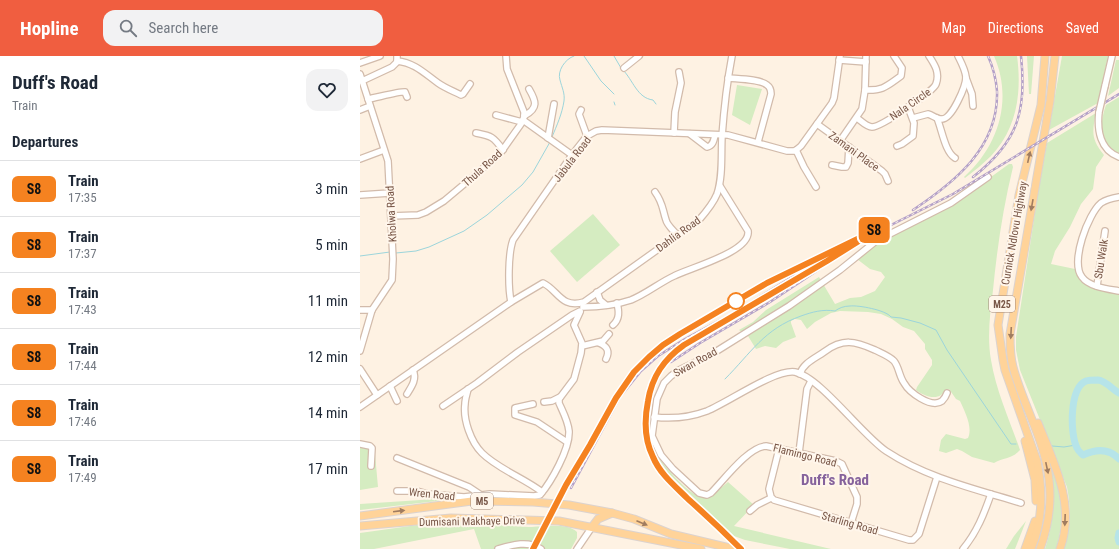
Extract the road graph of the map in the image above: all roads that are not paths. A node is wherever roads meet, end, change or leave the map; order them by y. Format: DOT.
graph roads {
  1 [pos="380,56"];
  2 [pos="506,56"];
  3 [pos="639,56"];
  4 [pos="732,56"];
  5 [pos="894,56"];
  6 [pos="929,56"];
  7 [pos="958,56"];
  8 [pos="1045,56"];
  9 [pos="1055,56"];
  10 [pos="1058,56"];
  11 [pos="1112,56"];
  12 [pos="397,58"];
  13 [pos="839,58"];
  14 [pos="866,59"];
  15 [pos="360,63"];
  16 [pos="624,68"];
  17 [pos="679,72"];
  18 [pos="360,74"];
  19 [pos="966,76"];
  20 [pos="728,78"];
  21 [pos="362,81"];
  22 [pos="470,84"];
  23 [pos="529,89"];
  24 [pos="865,90"];
  25 [pos="407,97"];
  26 [pos="368,99"];
  27 [pos="1050,101"];
  28 [pos="554,104"];
  29 [pos="370,106"];
  30 [pos="973,106"];
  31 [pos="908,107"];
  32 [pos="360,110"];
  33 [pos="581,110"];
  34 [pos="496,115"];
  35 [pos="857,118"];
  36 [pos="913,118"];
  37 [pos="937,118"];
  38 [pos="523,120"];
  39 [pos="817,124"];
  40 [pos="476,133"];
  41 [pos="674,133"];
  42 [pos="690,134"];
  43 [pos="715,135"];
  44 [pos="722,135"];
  45 [pos="587,136"];
  46 [pos="548,138"];
  47 [pos="840,141"];
  48 [pos="758,142"];
  49 [pos="897,146"];
  50 [pos="849,147"];
  51 [pos="384,150"];
  52 [pos="503,150"];
  53 [pos="796,150"];
  54 [pos="572,155"];
  55 [pos="1119,157"];
  56 [pos="955,158"];
  57 [pos="360,159"];
  58 [pos="832,165"];
  59 [pos="988,176"];
  60 [pos="888,181"];
  61 [pos="720,186"];
  62 [pos="816,187"];
  63 [pos="655,192"];
  64 [pos="390,193"];
  65 [pos="360,195"];
  66 [pos="1119,198"];
  67 [pos="391,216"];
  68 [pos="1105,231"];
  69 [pos="678,235"];
  70 [pos="1097,286"];
  71 [pos="1119,291"];
  72 [pos="597,292"];
  73 [pos="511,302"];
  74 [pos="617,303"];
  75 [pos="606,305"];
  76 [pos="582,307"];
  77 [pos="360,310"];
  78 [pos="372,310"];
  79 [pos="613,325"];
  80 [pos="998,325"];
  81 [pos="609,334"];
  82 [pos="599,343"];
  83 [pos="582,346"];
  84 [pos="360,351"];
  85 [pos="606,359"];
  86 [pos="360,368"];
  87 [pos="413,370"];
  88 [pos="800,374"];
  89 [pos="811,381"];
  90 [pos="390,386"];
  91 [pos="468,389"];
  92 [pos="1022,391"];
  93 [pos="947,393"];
  94 [pos="407,394"];
  95 [pos="377,395"];
  96 [pos="560,397"];
  97 [pos="397,401"];
  98 [pos="544,402"];
  99 [pos="533,404"];
  100 [pos="443,406"];
  101 [pos="360,407"];
  102 [pos="654,417"];
  103 [pos="567,442"];
  104 [pos="360,444"];
  105 [pos="779,449"];
  106 [pos="799,453"];
  107 [pos="397,458"];
  108 [pos="371,466"];
  109 [pos="937,477"];
  110 [pos="397,491"];
  111 [pos="541,493"];
  112 [pos="991,494"];
  113 [pos="481,495"];
  114 [pos="771,498"];
  115 [pos="1021,503"];
  116 [pos="581,507"];
  117 [pos="750,511"];
  118 [pos="612,513"];
  119 [pos="360,516"];
  120 [pos="851,523"];
  121 [pos="360,526"];
  122 [pos="592,526"];
  123 [pos="498,549"];
  124 [pos="541,549"];
  125 [pos="577,549"];
  126 [pos="701,549"];
  127 [pos="734,549"];
  128 [pos="963,549"];
  129 [pos="1025,549"];
  130 [pos="1031,549"];
  131 [pos="1040,549"];
  132 [pos="1060,549"];
  1 -- 15 [label="street"];
  2 -- 38 [label="street"];
  3 -- 16 [label="street"];
  4 -- 20 [label="street, Dahlia Road"];
  5 -- 24 [label="street"];
  6 -- 31 [label="street, Nala Circle"];
  7 -- 19 [label="street"];
  80 -- 8 [label="main road, Curnick Ndlovu Highway / M25, one-way"];
  9 -- 27 [label="main road, Curnick Ndlovu Highway / M25"];
  10 -- 27 [label="main road"];
  11 -- 55 [label="street, bridge"];
  12 -- 21 [label="street"];
  12 -- 22 [label="street"];
  13 -- 14 [label="street"];
  13 -- 39 [label="street"];
  14 -- 24 [label="street"];
  17 -- 41 [label="street"];
  18 -- 21 [label="street, Kholwa Road"];
  19 -- 30 [label="street"];
  19 -- 37 [label="street"];
  20 -- 44 [label="street, Dahlia Road"];
  20 -- 48 [label="street"];
  21 -- 26 [label="street, Kholwa Road"];
  23 -- 38 [label="street, Thula Road"];
  24 -- 35 [label="street"];
  25 -- 26 [label="street"];
  26 -- 29 [label="street, Kholwa Road"];
  27 -- 92 [label="main road, Curnick Ndlovu Highway / M25, one-way"];
  28 -- 46 [label="street"];
  29 -- 32 [label="street"];
  29 -- 51 [label="street, Kholwa Road"];
  31 -- 35 [label="street, Nala Circle"];
  31 -- 36 [label="street"];
  33 -- 45 [label="street"];
  34 -- 38 [label="street"];
  35 -- 47 [label="street"];
  36 -- 37 [label="street"];
  36 -- 49 [label="street"];
  37 -- 56 [label="street"];
  38 -- 46 [label="street"];
  38 -- 52 [label="street, Thula Road"];
  39 -- 47 [label="street, Zamani Place"];
  39 -- 53 [label="street"];
  40 -- 52 [label="street"];
  41 -- 42 [label="street, Jabula Road"];
  41 -- 45 [label="street, Jabula Road"];
  42 -- 43 [label="street, Jabula Road"];
  42 -- 43 [label="street"];
  43 -- 44 [label="street, Jabula Road"];
  44 -- 48 [label="street, Jabula Road"];
  44 -- 61 [label="street, Dahlia Road"];
  45 -- 54 [label="street, Jabula Road"];
  46 -- 54 [label="street"];
  47 -- 50 [label="street, Zamani Place"];
  48 -- 53 [label="street, Jabula Road"];
  50 -- 58 [label="street"];
  50 -- 60 [label="street, Zamani Place"];
  51 -- 57 [label="street"];
  51 -- 64 [label="street, Kholwa Road"];
  52 -- 67 [label="street, Thula Road"];
  53 -- 62 [label="street"];
  54 -- 73 [label="street, Jabula Road"];
  59 -- 102 [label="street, Swan Road"];
  61 -- 69 [label="street, Dahlia Road"];
  61 -- 74 [label="street"];
  63 -- 69 [label="street"];
  64 -- 65 [label="street"];
  64 -- 67 [label="street, Kholwa Road"];
  66 -- 70 [label="street"];
  67 -- 78 [label="street, Kholwa Road"];
  68 -- 70 [label="street, Sbu Walk"];
  69 -- 72 [label="street, Dahlia Road"];
  70 -- 71 [label="street"];
  72 -- 75 [label="street"];
  72 -- 76 [label="street, Dahlia Road"];
  73 -- 76 [label="street"];
  73 -- 87 [label="street"];
  74 -- 75 [label="street"];
  74 -- 79 [label="street"];
  75 -- 76 [label="street"];
  76 -- 83 [label="street"];
  76 -- 91 [label="street, Dahlia Road"];
  77 -- 78 [label="street"];
  78 -- 84 [label="street, Kholwa Road"];
  80 -- 129 [label="main road"];
  80 -- 130 [label="main road, Curnick Ndlovu Highway / M25"];
  81 -- 82 [label="street"];
  82 -- 83 [label="street"];
  82 -- 85 [label="street"];
  83 -- 96 [label="street"];
  86 -- 95 [label="street"];
  87 -- 90 [label="street"];
  87 -- 94 [label="street"];
  88 -- 89 [label="street"];
  88 -- 93 [label="street"];
  88 -- 102 [label="street"];
  89 -- 106 [label="street"];
  89 -- 109 [label="street"];
  90 -- 95 [label="street"];
  90 -- 97 [label="street"];
  91 -- 100 [label="street, Dahlia Road"];
  91 -- 111 [label="street"];
  92 -- 131 [label="main road, Curnick Ndlovu Highway / M25, one-way"];
  92 -- 132 [label="main road, one-way"];
  95 -- 101 [label="street"];
  96 -- 98 [label="street"];
  96 -- 103 [label="street"];
  99 -- 103 [label="street"];
  102 -- 105 [label="street, Flamingo Road"];
  103 -- 111 [label="street"];
  104 -- 108 [label="street"];
  105 -- 106 [label="street, Flamingo Road"];
  105 -- 114 [label="street"];
  106 -- 120 [label="street, Flamingo Road"];
  107 -- 113 [label="street"];
  109 -- 112 [label="street"];
  109 -- 120 [label="street, Starling Road"];
  110 -- 113 [label="street, Wren Road"];
  111 -- 113 [label="street, Wren Road"];
  112 -- 115 [label="street"];
  112 -- 128 [label="street"];
  114 -- 117 [label="street"];
  114 -- 120 [label="street, Starling Road"];
  116 -- 118 [label="main road, Dumisani Makhaye Drive / M5"];
  119 -- 116 [label="main road, Dumisani Makhaye Drive / M5, one-way"];
  116 -- 122 [label="main road"];
  118 -- 122 [label="main road"];
  118 -- 127 [label="main road, Dumisani Makhaye Drive / M5, one-way"];
  121 -- 122 [label="main road, Dumisani Makhaye Drive / M5"];
  122 -- 125 [label="street"];
  122 -- 126 [label="main road, Dumisani Makhaye Drive / M5"];
  123 -- 124 [label="street"];
}
